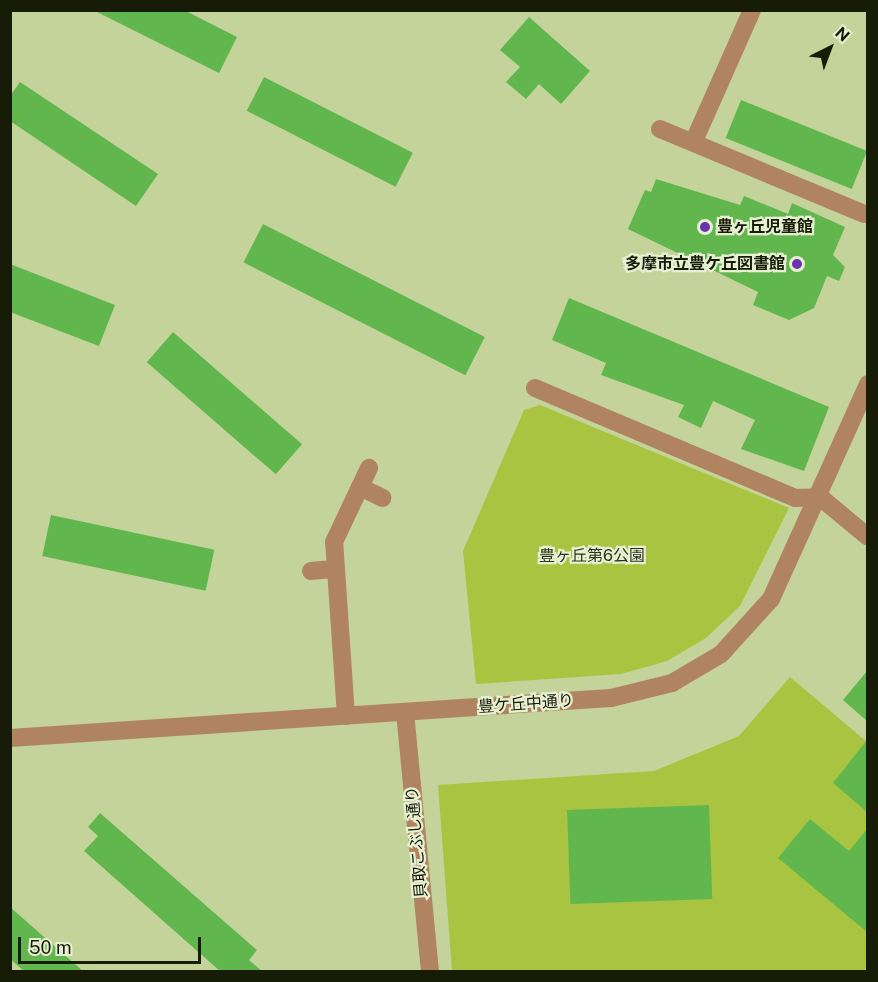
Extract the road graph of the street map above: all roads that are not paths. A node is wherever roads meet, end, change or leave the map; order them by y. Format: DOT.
graph roads {
  1 [pos="752,10"];
  2 [pos="660,129"];
  3 [pos="694,141"];
  4 [pos="864,213"];
  5 [pos="867,384"];
  6 [pos="535,388"];
  7 [pos="369,468"];
  8 [pos="360,487"];
  9 [pos="820,497"];
  10 [pos="383,498"];
  11 [pos="867,537"];
  12 [pos="336,568"];
  13 [pos="310,571"];
  14 [pos="405,712"];
  15 [pos="346,716"];
  16 [pos="10,738"];
  17 [pos="430,972"];
  1 -- 3 [label="street"];
  2 -- 3 [label="street"];
  3 -- 4 [label="street"];
  5 -- 9 [label="street, 豊ケ丘中通り"];
  6 -- 9 [label="street"];
  7 -- 8 [label="street"];
  8 -- 10 [label="street"];
  8 -- 12 [label="street"];
  9 -- 11 [label="street"];
  9 -- 14 [label="street, 豊ケ丘中通り"];
  12 -- 13 [label="street"];
  12 -- 15 [label="street"];
  14 -- 15 [label="street, 豊ケ丘中通り"];
  14 -- 17 [label="street, 貝取こぶし通り"];
  15 -- 16 [label="street, 豊ケ丘中通り"];
}
